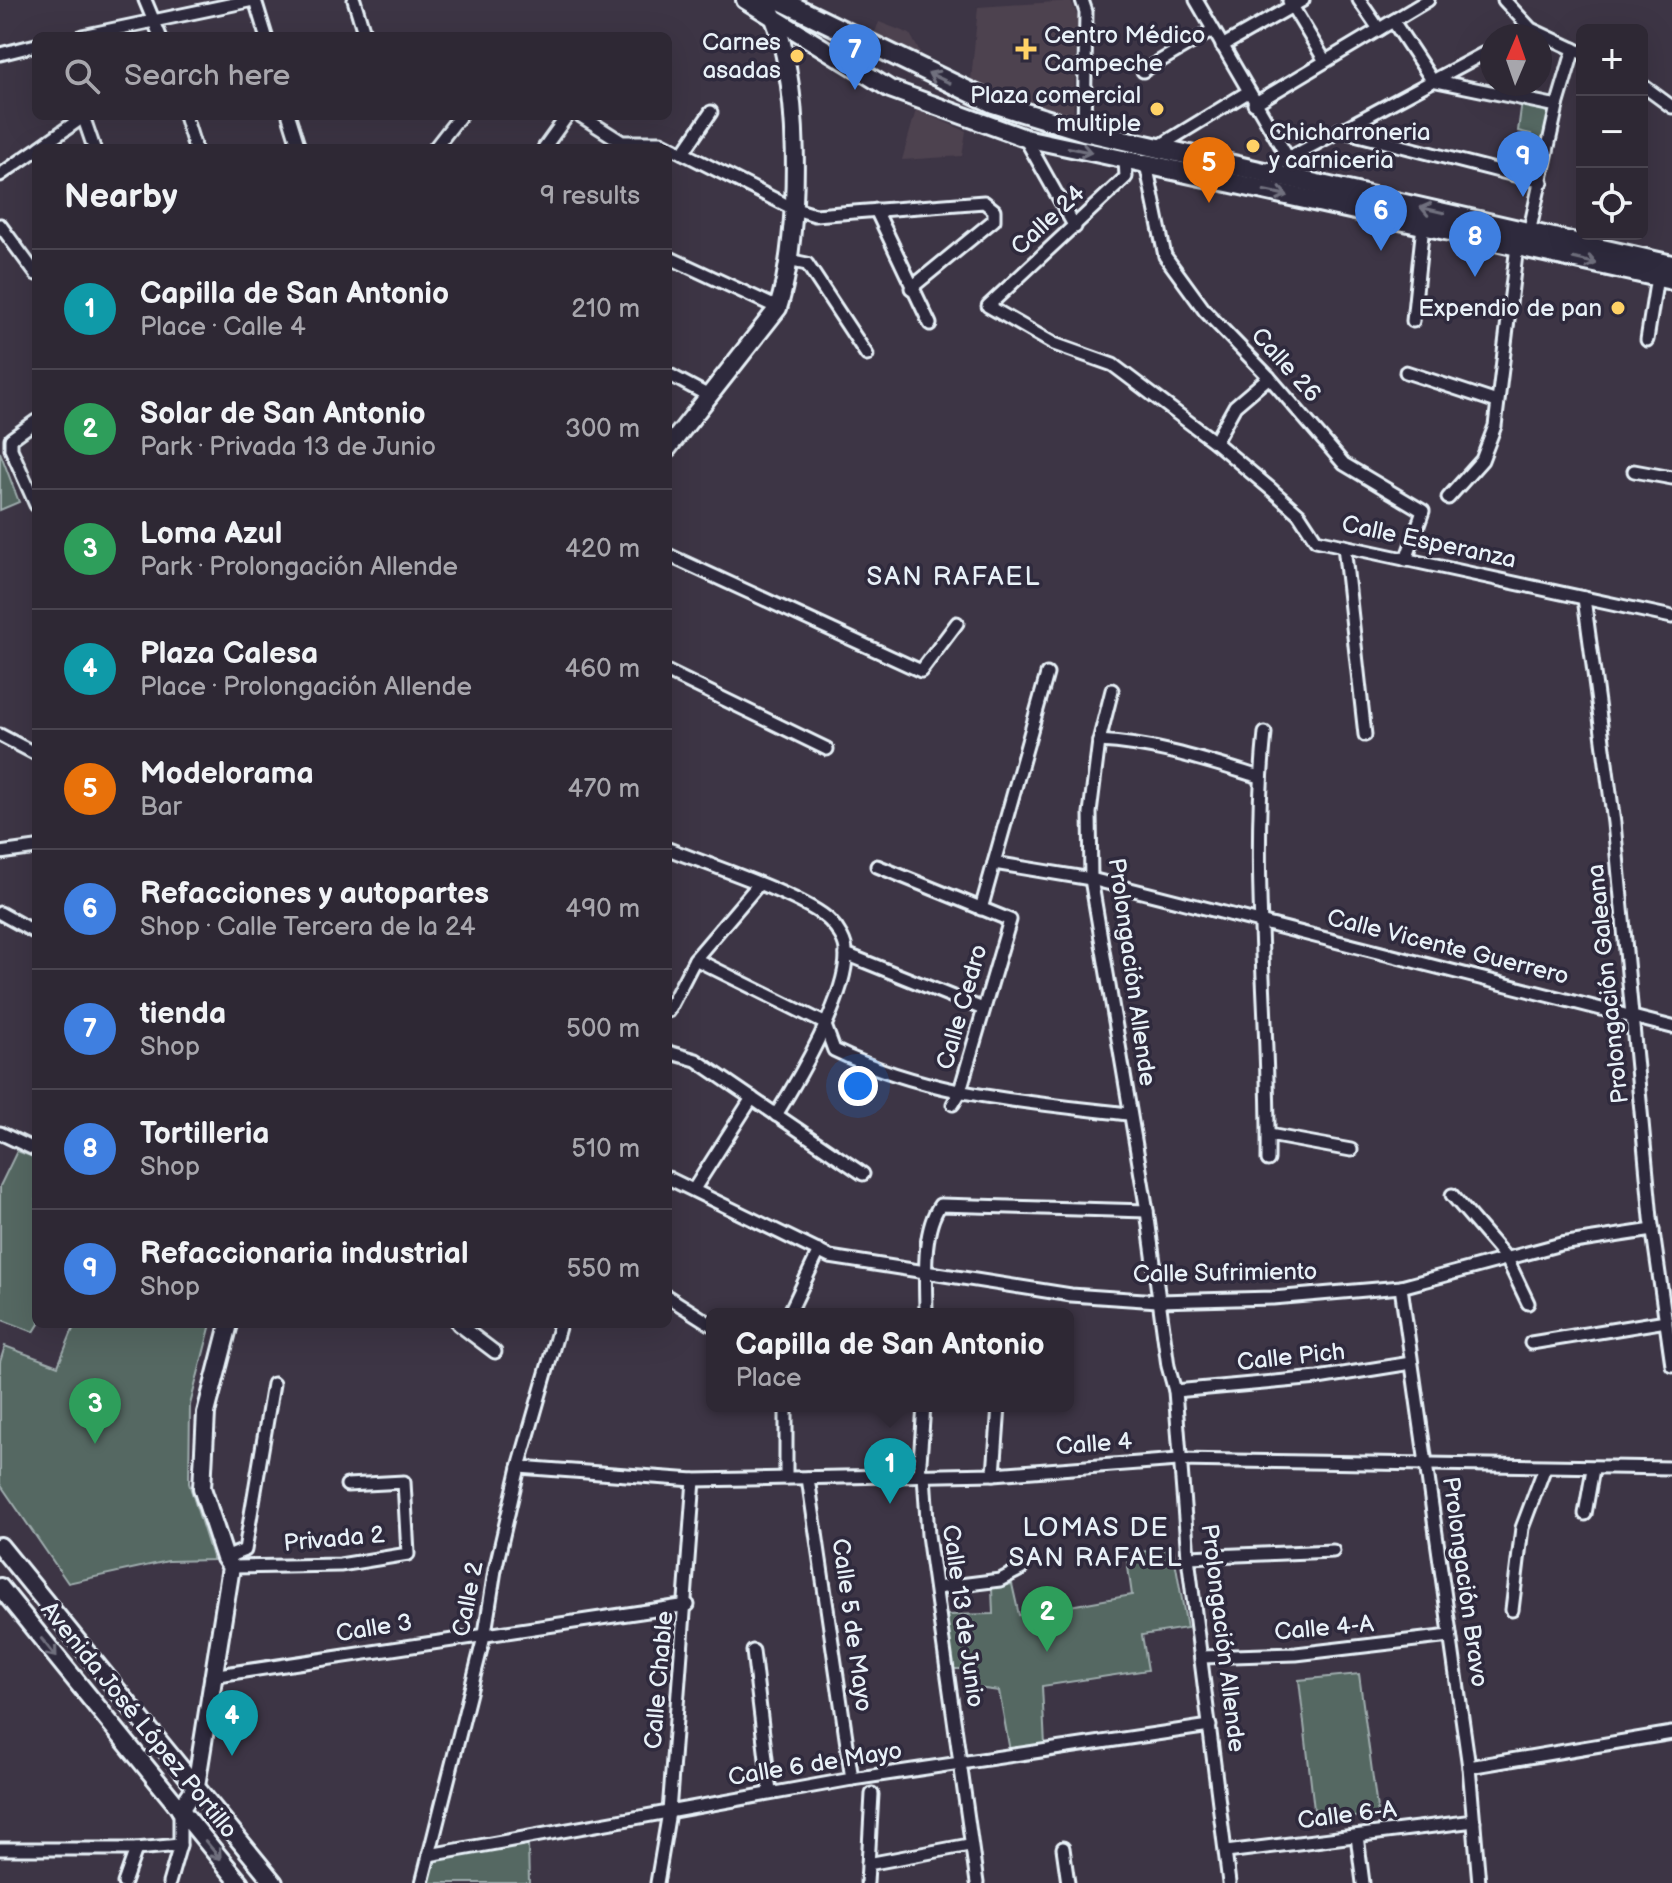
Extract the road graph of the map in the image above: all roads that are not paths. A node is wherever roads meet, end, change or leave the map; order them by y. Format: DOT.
graph roads {
  1 [pos="145,0"];
  2 [pos="254,0"];
  3 [pos="354,0"];
  4 [pos="745,0"];
  5 [pos="765,0"];
  6 [pos="780,0"];
  7 [pos="1082,0"];
  8 [pos="1196,0"];
  9 [pos="1359,0"];
  10 [pos="1428,0"];
  11 [pos="1504,0"];
  12 [pos="1295,2"];
  13 [pos="1393,21"];
  14 [pos="156,22"];
  15 [pos="779,22"];
  16 [pos="1526,24"];
  17 [pos="1379,29"];
  18 [pos="1213,30"];
  19 [pos="103,32"];
  20 [pos="159,32"];
  21 [pos="265,32"];
  22 [pos="364,32"];
  23 [pos="1552,39"];
  24 [pos="32,46"];
  25 [pos="1222,46"];
  26 [pos="1576,50"];
  27 [pos="0,54"];
  28 [pos="1480,55"];
  29 [pos="1576,56"];
  30 [pos="1325,61"];
  31 [pos="1143,71"];
  32 [pos="1432,80"];
  33 [pos="1648,89"];
  34 [pos="1248,92"];
  35 [pos="1254,104"];
  36 [pos="1557,106"];
  37 [pos="1672,107"];
  38 [pos="711,112"];
  39 [pos="77,120"];
  40 [pos="84,120"];
  41 [pos="186,120"];
  42 [pos="290,120"];
  43 [pos="457,120"];
  44 [pos="564,120"];
  45 [pos="587,120"];
  46 [pos="1339,130"];
  47 [pos="1084,131"];
  48 [pos="1025,138"];
  49 [pos="44,144"];
  50 [pos="93,144"];
  51 [pos="194,144"];
  52 [pos="298,144"];
  53 [pos="438,144"];
  54 [pos="547,144"];
  55 [pos="665,144"];
  56 [pos="1158,147"];
  57 [pos="672,148"];
  58 [pos="32,153"];
  59 [pos="683,153"];
  60 [pos="1288,158"];
  61 [pos="1125,160"];
  62 [pos="1146,164"];
  63 [pos="1265,171"];
  64 [pos="0,175"];
  65 [pos="1542,182"];
  66 [pos="792,208"];
  67 [pos="876,210"];
  68 [pos="1396,211"];
  69 [pos="0,225"];
  70 [pos="1423,225"];
  71 [pos="1075,227"];
  72 [pos="1523,240"];
  73 [pos="672,259"];
  74 [pos="788,260"];
  75 [pos="1672,265"];
  76 [pos="32,269"];
  77 [pos="1664,279"];
  78 [pos="911,288"];
  79 [pos="988,306"];
  80 [pos="778,308"];
  81 [pos="1413,321"];
  82 [pos="930,324"];
  83 [pos="1647,340"];
  84 [pos="867,355"];
  85 [pos="1406,372"];
  86 [pos="672,376"];
  87 [pos="1269,377"];
  88 [pos="709,396"];
  89 [pos="1497,402"];
  90 [pos="32,424"];
  91 [pos="1215,442"];
  92 [pos="672,443"];
  93 [pos="1634,471"];
  94 [pos="1672,478"];
  95 [pos="32,496"];
  96 [pos="1448,498"];
  97 [pos="1344,546"];
  98 [pos="672,557"];
  99 [pos="1406,560"];
  100 [pos="1584,598"];
  101 [pos="1672,617"];
  102 [pos="957,623"];
  103 [pos="672,674"];
  104 [pos="1047,674"];
  105 [pos="1112,690"];
  106 [pos="1265,733"];
  107 [pos="0,735"];
  108 [pos="1365,735"];
  109 [pos="1099,741"];
  110 [pos="827,749"];
  111 [pos="32,752"];
  112 [pos="1260,777"];
  113 [pos="32,849"];
  114 [pos="672,851"];
  115 [pos="0,853"];
  116 [pos="994,863"];
  117 [pos="877,866"];
  118 [pos="1091,879"];
  119 [pos="758,885"];
  120 [pos="981,909"];
  121 [pos="0,913"];
  122 [pos="1259,922"];
  123 [pos="32,931"];
  124 [pos="846,954"];
  125 [pos="695,959"];
  126 [pos="672,1003"];
  127 [pos="983,1009"];
  128 [pos="1634,1017"];
  129 [pos="824,1023"];
  130 [pos="1672,1027"];
  131 [pos="672,1053"];
  132 [pos="752,1098"];
  133 [pos="956,1099"];
  134 [pos="1128,1114"];
  135 [pos="776,1115"];
  136 [pos="0,1133"];
  137 [pos="1269,1135"];
  138 [pos="32,1148"];
  139 [pos="1351,1150"];
  140 [pos="1268,1160"];
  141 [pos="863,1174"];
  142 [pos="672,1180"];
  143 [pos="694,1189"];
  144 [pos="1452,1195"];
  145 [pos="1147,1211"];
  146 [pos="1653,1230"];
  147 [pos="819,1251"];
  148 [pos="1507,1259"];
  149 [pos="927,1270"];
  150 [pos="1401,1287"];
  151 [pos="672,1300"];
  152 [pos="1158,1301"];
  153 [pos="1528,1303"];
  154 [pos="792,1308"];
  155 [pos="926,1308"];
  156 [pos="706,1321"];
  157 [pos="1666,1321"];
  158 [pos="228,1328"];
  159 [pos="463,1328"];
  160 [pos="559,1328"];
  161 [pos="1531,1343"];
  162 [pos="1671,1351"];
  163 [pos="495,1352"];
  164 [pos="1411,1363"];
  165 [pos="1672,1365"];
  166 [pos="273,1384"];
  167 [pos="1175,1391"];
  168 [pos="786,1412"];
  169 [pos="924,1412"];
  170 [pos="999,1412"];
  171 [pos="1178,1460"];
  172 [pos="1427,1462"];
  173 [pos="519,1467"];
  174 [pos="1545,1467"];
  175 [pos="1672,1468"];
  176 [pos="1593,1469"];
  177 [pos="994,1474"];
  178 [pos="922,1475"];
  179 [pos="786,1478"];
  180 [pos="808,1478"];
  181 [pos="694,1480"];
  182 [pos="347,1485"];
  183 [pos="1585,1514"];
  184 [pos="0,1546"];
  185 [pos="1333,1551"];
  186 [pos="1188,1557"];
  187 [pos="228,1562"];
  188 [pos="1021,1569"];
  189 [pos="0,1587"];
  190 [pos="936,1588"];
  191 [pos="688,1605"];
  192 [pos="1512,1610"];
  193 [pos="485,1633"];
  194 [pos="1450,1636"];
  195 [pos="753,1651"];
  196 [pos="1201,1657"];
  197 [pos="211,1676"];
  198 [pos="1210,1726"];
  199 [pos="1672,1733"];
  200 [pos="962,1763"];
  201 [pos="1469,1767"];
  202 [pos="852,1779"];
  203 [pos="196,1786"];
  204 [pos="770,1792"];
  205 [pos="872,1794"];
  206 [pos="180,1810"];
  207 [pos="669,1812"];
  208 [pos="1474,1821"];
  209 [pos="1357,1836"];
  210 [pos="180,1845"];
  211 [pos="969,1845"];
  212 [pos="1063,1848"];
  213 [pos="0,1849"];
  214 [pos="136,1849"];
  215 [pos="1226,1852"];
  216 [pos="429,1855"];
  217 [pos="868,1864"];
  218 [pos="124,1883"];
  219 [pos="169,1883"];
  220 [pos="240,1883"];
  221 [pos="274,1883"];
  222 [pos="422,1883"];
  223 [pos="657,1883"];
  224 [pos="867,1883"];
  225 [pos="977,1883"];
  226 [pos="1068,1883"];
  227 [pos="1229,1883"];
  228 [pos="1363,1883"];
  229 [pos="1479,1883"];
  1 -- 14 [label="street"];
  2 -- 14 [label="street"];
  2 -- 21 [label="street"];
  3 -- 22 [label="street"];
  4 -- 15 [label="main road"];
  5 -- 15 [label="main road"];
  47 -- 6 [label="main road, one-way"];
  7 -- 47 [label="street"];
  8 -- 18 [label="street"];
  9 -- 17 [label="street"];
  10 -- 13 [label="street"];
  11 -- 16 [label="street"];
  12 -- 25 [label="street"];
  12 -- 30 [label="street"];
  13 -- 17 [label="street"];
  13 -- 32 [label="street"];
  14 -- 19 [label="street"];
  14 -- 20 [label="street"];
  15 -- 48 [label="main road"];
  15 -- 66 [label="main road"];
  17 -- 30 [label="street"];
  18 -- 25 [label="street"];
  18 -- 31 [label="street"];
  23 -- 26 [label="street"];
  24 -- 27 [label="street"];
  25 -- 34 [label="street"];
  28 -- 32 [label="street"];
  29 -- 36 [label="street"];
  30 -- 35 [label="street"];
  32 -- 36 [label="street"];
  32 -- 46 [label="street"];
  33 -- 37 [label="street"];
  34 -- 35 [label="street"];
  34 -- 56 [label="street"];
  35 -- 60 [label="street"];
  36 -- 65 [label="street"];
  38 -- 59 [label="street"];
  39 -- 49 [label="street"];
  40 -- 50 [label="street"];
  41 -- 51 [label="street"];
  42 -- 52 [label="street"];
  43 -- 53 [label="street"];
  44 -- 54 [label="street"];
  45 -- 55 [label="street"];
  46 -- 60 [label="street"];
  46 -- 65 [label="street"];
  47 -- 56 [label="main road"];
  48 -- 61 [label="main road, one-way"];
  48 -- 71 [label="street"];
  56 -- 63 [label="main road"];
  57 -- 59 [label="street"];
  58 -- 64 [label="street"];
  59 -- 66 [label="street"];
  60 -- 63 [label="street"];
  61 -- 62 [label="main road"];
  61 -- 71 [label="street, Calle 24"];
  62 -- 68 [label="main road, one-way"];
  62 -- 87 [label="street, Calle 26"];
  63 -- 68 [label="main road"];
  65 -- 72 [label="street"];
  66 -- 67 [label="street"];
  66 -- 74 [label="main road"];
  67 -- 78 [label="street"];
  67 -- 78 [label="street"];
  68 -- 70 [label="main road"];
  72 -- 68 [label="main road, one-way"];
  69 -- 76 [label="street"];
  70 -- 72 [label="main road"];
  70 -- 81 [label="street"];
  71 -- 79 [label="street, Calle 24"];
  72 -- 75 [label="main road"];
  72 -- 77 [label="main road, one-way"];
  72 -- 89 [label="street"];
  73 -- 80 [label="street"];
  74 -- 80 [label="main road"];
  74 -- 84 [label="street"];
  77 -- 83 [label="street"];
  78 -- 82 [label="street"];
  79 -- 91 [label="street, Calle Esperanza"];
  80 -- 88 [label="main road"];
  85 -- 89 [label="street"];
  86 -- 88 [label="street"];
  87 -- 91 [label="street"];
  87 -- 99 [label="street, Calle 26"];
  88 -- 92 [label="main road"];
  89 -- 96 [label="street"];
  90 -- 95 [label="street"];
  91 -- 97 [label="street, Calle Esperanza"];
  93 -- 94 [label="street"];
  97 -- 99 [label="street, Calle Esperanza"];
  97 -- 108 [label="street"];
  98 -- 102 [label="street"];
  99 -- 100 [label="street, Calle Esperanza"];
  100 -- 101 [label="street, Calle Esperanza"];
  100 -- 128 [label="street, Prolongación Galeana"];
  103 -- 110 [label="street"];
  104 -- 116 [label="street"];
  105 -- 109 [label="street, Prolongación Allende"];
  106 -- 112 [label="street"];
  107 -- 111 [label="street"];
  109 -- 112 [label="street"];
  109 -- 118 [label="street, Prolongación Allende"];
  112 -- 122 [label="street"];
  113 -- 115 [label="street"];
  114 -- 119 [label="street"];
  116 -- 118 [label="street, Calle Vicente Guerrero"];
  116 -- 120 [label="street"];
  117 -- 120 [label="street"];
  118 -- 122 [label="street, Calle Vicente Guerrero"];
  118 -- 134 [label="street, Prolongación Allende"];
  119 -- 124 [label="street"];
  119 -- 125 [label="street"];
  120 -- 127 [label="street, Calle Cedro"];
  121 -- 123 [label="street"];
  122 -- 128 [label="street, Calle Vicente Guerrero"];
  122 -- 137 [label="street"];
  124 -- 127 [label="street"];
  124 -- 129 [label="street"];
  125 -- 126 [label="street"];
  125 -- 129 [label="street"];
  127 -- 133 [label="street, Calle Cedro"];
  128 -- 130 [label="street, Calle Vicente Guerrero"];
  128 -- 146 [label="street, Prolongación Galeana"];
  129 -- 133 [label="street, Prolongación Allende"];
  129 -- 135 [label="street"];
  131 -- 132 [label="street"];
  132 -- 135 [label="street"];
  132 -- 143 [label="street"];
  133 -- 134 [label="street, Prolongación Allende"];
  134 -- 145 [label="street, Prolongación Allende"];
  135 -- 141 [label="street"];
  136 -- 138 [label="street"];
  137 -- 139 [label="street"];
  137 -- 140 [label="street"];
  142 -- 143 [label="street, Calle Sufrimiento"];
  143 -- 147 [label="street, Calle Sufrimiento"];
  144 -- 148 [label="street"];
  145 -- 149 [label="street"];
  145 -- 152 [label="street, Prolongación Allende"];
  146 -- 148 [label="street, Calle Sufrimiento"];
  146 -- 157 [label="street, Prolongación Galeana"];
  147 -- 149 [label="street, Calle Sufrimiento"];
  147 -- 154 [label="street"];
  148 -- 150 [label="street, Calle Sufrimiento"];
  148 -- 153 [label="street"];
  149 -- 152 [label="street, Calle Sufrimiento"];
  149 -- 155 [label="street"];
  150 -- 152 [label="street, Calle Sufrimiento"];
  150 -- 164 [label="street, Prolongación Bravo"];
  151 -- 156 [label="street"];
  152 -- 167 [label="street, Prolongación Allende"];
  157 -- 161 [label="street"];
  157 -- 162 [label="street, Prolongación Galeana"];
  158 -- 187 [label="main road"];
  159 -- 163 [label="street"];
  160 -- 173 [label="street, Calle 2"];
  162 -- 165 [label="street, Prolongación Galeana"];
  164 -- 167 [label="street, Calle Pich"];
  164 -- 172 [label="street, Prolongación Bravo"];
  166 -- 187 [label="street"];
  167 -- 171 [label="street, Prolongación Allende"];
  168 -- 179 [label="street"];
  169 -- 178 [label="street, Calle 13 de Junio"];
  170 -- 177 [label="street"];
  171 -- 172 [label="street, Calle 4"];
  171 -- 177 [label="street, Calle 4"];
  171 -- 186 [label="street, Prolongación Allende"];
  172 -- 174 [label="street, Calle 4"];
  172 -- 194 [label="street, Prolongación Bravo"];
  173 -- 181 [label="street, Calle 4"];
  173 -- 193 [label="street, Calle 2"];
  174 -- 176 [label="street, Calle 4"];
  174 -- 192 [label="street"];
  175 -- 176 [label="street, Calle 4"];
  176 -- 183 [label="street"];
  177 -- 178 [label="street, Calle 4"];
  178 -- 180 [label="street, Calle 4"];
  178 -- 190 [label="street, Calle 13 de Junio"];
  179 -- 180 [label="street, Calle 4"];
  179 -- 181 [label="street, Calle 4"];
  180 -- 202 [label="street, Calle 5 de Mayo"];
  181 -- 191 [label="street, Calle Chable"];
  182 -- 187 [label="street, Privada 2"];
  184 -- 203 [label="main road, Avenida José López Portillo"];
  185 -- 186 [label="street"];
  186 -- 196 [label="street, Prolongación Allende"];
  187 -- 197 [label="main road"];
  188 -- 190 [label="street"];
  189 -- 206 [label="main road, Avenida José López Portillo, one-way"];
  190 -- 200 [label="street, Calle 13 de Junio"];
  191 -- 193 [label="street, Calle 3"];
  191 -- 207 [label="street, Calle Chable"];
  193 -- 197 [label="street, Calle 3"];
  193 -- 216 [label="street, Calle 2"];
  194 -- 196 [label="street, Calle 4-A"];
  194 -- 201 [label="street, Prolongación Bravo"];
  195 -- 204 [label="street"];
  196 -- 198 [label="street, Prolongación Allende"];
  197 -- 203 [label="main road"];
  198 -- 200 [label="street, Calle 6 de Mayo"];
  198 -- 215 [label="street, Prolongación Allende"];
  199 -- 201 [label="street"];
  200 -- 202 [label="street, Calle 6 de Mayo"];
  200 -- 211 [label="street, Calle 13 de Junio"];
  201 -- 208 [label="street, Prolongación Bravo"];
  202 -- 204 [label="street, Calle 6 de Mayo"];
  203 -- 206 [label="main road"];
  203 -- 221 [label="main road, Avenida José López Portillo"];
  204 -- 207 [label="street, Calle 6 de Mayo"];
  205 -- 217 [label="street"];
  206 -- 210 [label="street"];
  206 -- 220 [label="main road, Avenida José López Portillo, one-way"];
  207 -- 216 [label="street, Calle 6 de Mayo"];
  207 -- 223 [label="street, Calle Chable"];
  208 -- 209 [label="street, Calle 6-A"];
  208 -- 229 [label="street, Prolongación Bravo"];
  209 -- 215 [label="street, Calle 6-A"];
  209 -- 228 [label="street"];
  210 -- 214 [label="street"];
  210 -- 219 [label="street"];
  211 -- 217 [label="street"];
  211 -- 225 [label="street, Calle 13 de Junio"];
  212 -- 226 [label="street"];
  213 -- 214 [label="street"];
  214 -- 218 [label="street"];
  215 -- 227 [label="street, Prolongación Allende"];
  216 -- 222 [label="street, Calle 2"];
  217 -- 224 [label="street"];
}
